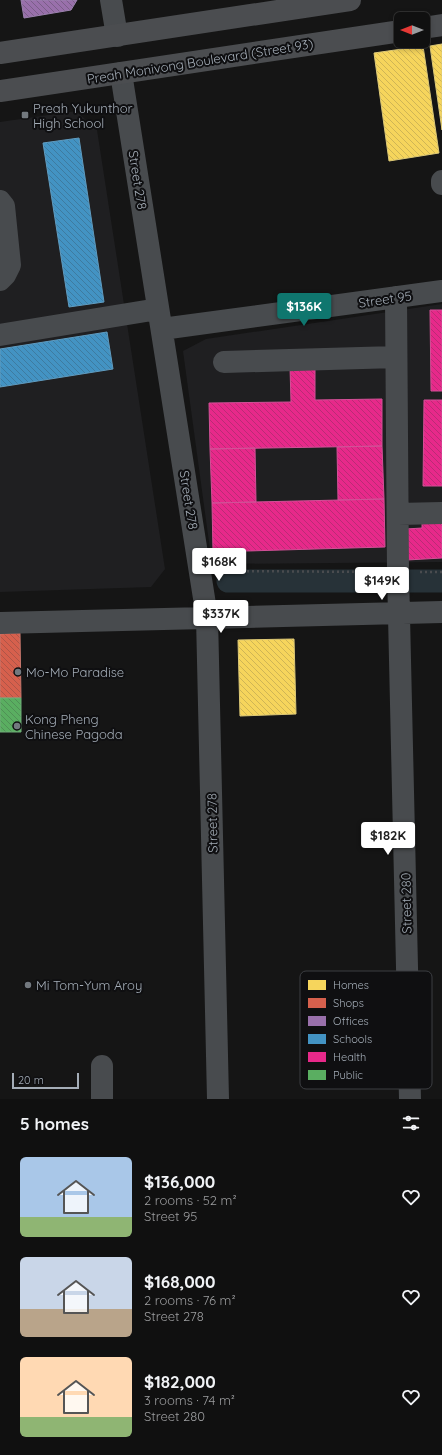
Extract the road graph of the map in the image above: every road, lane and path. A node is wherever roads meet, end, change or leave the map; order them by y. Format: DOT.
graph roads {
  1 [pos="112,0"];
  2 [pos="350,0"];
  3 [pos="442,25"];
  4 [pos="430,27"];
  5 [pos="394,32"];
  6 [pos="117,36"];
  7 [pos="0,53"];
  8 [pos="121,73"];
  9 [pos="0,91"];
  10 [pos="0,201"];
  11 [pos="0,280"];
  12 [pos="442,291"];
  13 [pos="396,297"];
  14 [pos="160,319"];
  15 [pos="0,335"];
  16 [pos="396,357"];
  17 [pos="224,362"];
  18 [pos="442,513"];
  19 [pos="398,514"];
  20 [pos="200,571"];
  21 [pos="442,572"];
  22 [pos="399,581"];
  23 [pos="399,612"];
  24 [pos="442,612"];
  25 [pos="207,617"];
  26 [pos="0,623"];
  27 [pos="407,971"];
  28 [pos="102,1066"];
  29 [pos="410,1089"];
  30 [pos="102,1099"];
  31 [pos="218,1099"];
  32 [pos="410,1099"];
  1 -- 6 [label="street"];
  2 -- 6 [label="highway"];
  3 -- 4 [label="highway"];
  5 -- 8 [label="highway, Preah Monivong Boulevard (Street 93)"];
  6 -- 7 [label="highway"];
  8 -- 9 [label="highway, Preah Monivong Boulevard (Street 93)"];
  8 -- 14 [label="street, Street 278"];
  10 -- 11 [label="street"];
  12 -- 13 [label="street, Street 95"];
  13 -- 14 [label="street, Street 95"];
  13 -- 16 [label="street, Street 280"];
  14 -- 15 [label="street, Street 95"];
  14 -- 20 [label="street, Street 278"];
  16 -- 17 [label="street"];
  16 -- 19 [label="street, Street 280"];
  18 -- 19 [label="street"];
  19 -- 22 [label="street, Street 280"];
  20 -- 22 [label="path"];
  20 -- 25 [label="street, Street 278"];
  21 -- 22 [label="path"];
  22 -- 23 [label="street, Street 280"];
  23 -- 24 [label="street"];
  23 -- 25 [label="street"];
  23 -- 27 [label="street, Street 280"];
  25 -- 26 [label="street"];
  25 -- 31 [label="street, Street 278"];
  28 -- 30 [label="street"];
  29 -- 32 [label="street, Street 280"];
}
